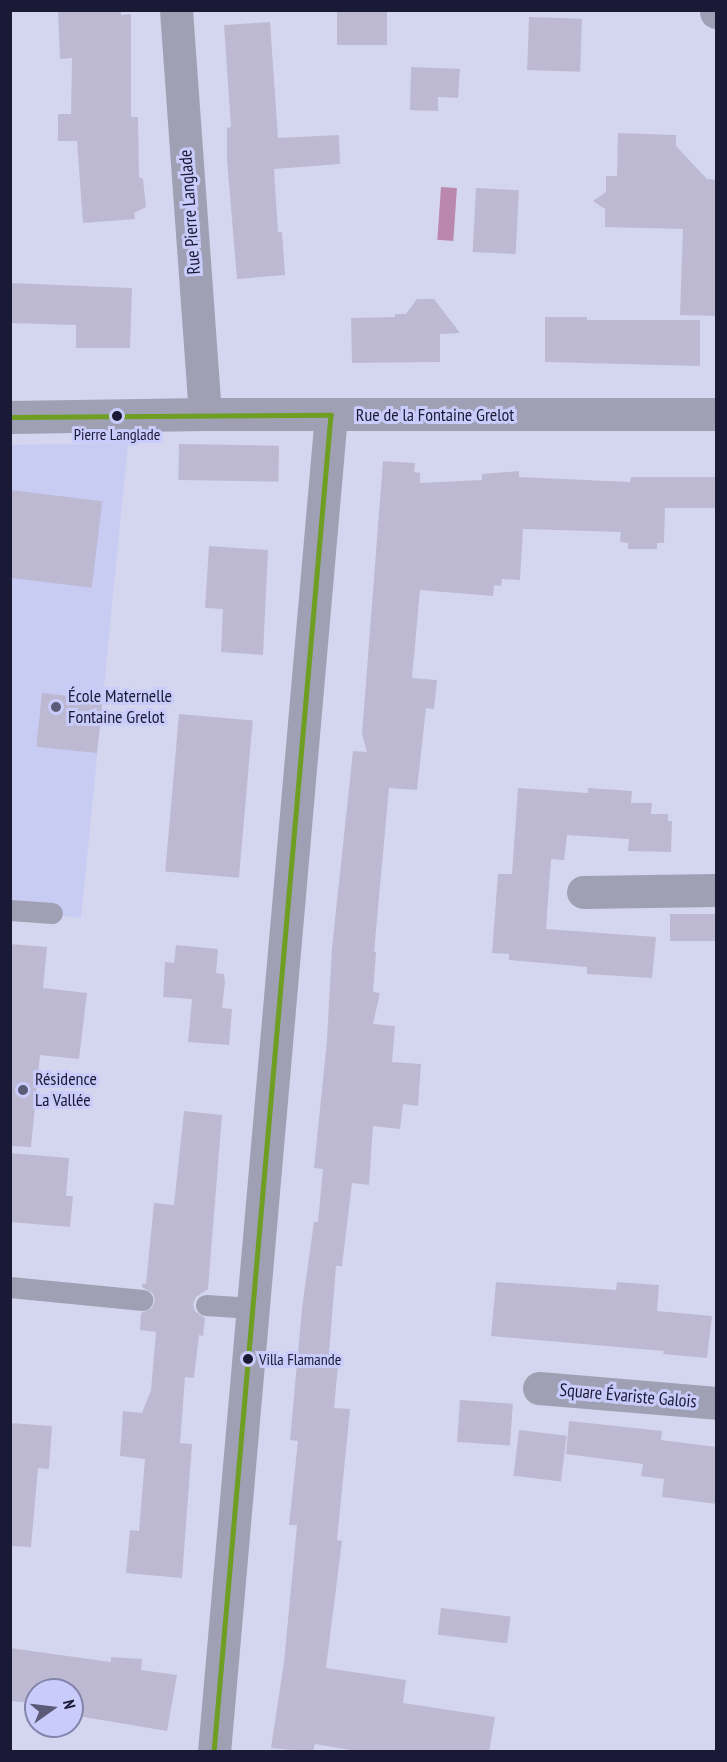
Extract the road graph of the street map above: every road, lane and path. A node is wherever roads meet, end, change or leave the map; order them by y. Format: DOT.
graph roads {
  1 [pos="176,10"];
  2 [pos="204,414"];
  3 [pos="717,414"];
  4 [pos="331,415"];
  5 [pos="10,417"];
  6 [pos="717,890"];
  7 [pos="583,892"];
  8 [pos="10,910"];
  9 [pos="52,913"];
  10 [pos="10,1287"];
  11 [pos="142,1300"];
  12 [pos="206,1305"];
  13 [pos="253,1308"];
  14 [pos="538,1388"];
  15 [pos="717,1403"];
  16 [pos="214,1752"];
  1 -- 2 [label="street, Rue Pierre Langlade"];
  2 -- 4 [label="street, Rue de la Fontaine Grelot"];
  2 -- 5 [label="street, Rue de la Fontaine Grelot"];
  3 -- 4 [label="street, Rue de la Fontaine Grelot"];
  4 -- 13 [label="street"];
  6 -- 7 [label="street"];
  8 -- 9 [label="lane"];
  10 -- 11 [label="lane"];
  12 -- 13 [label="lane"];
  13 -- 16 [label="street"];
  14 -- 15 [label="street, Square Évariste Galois"];
}
